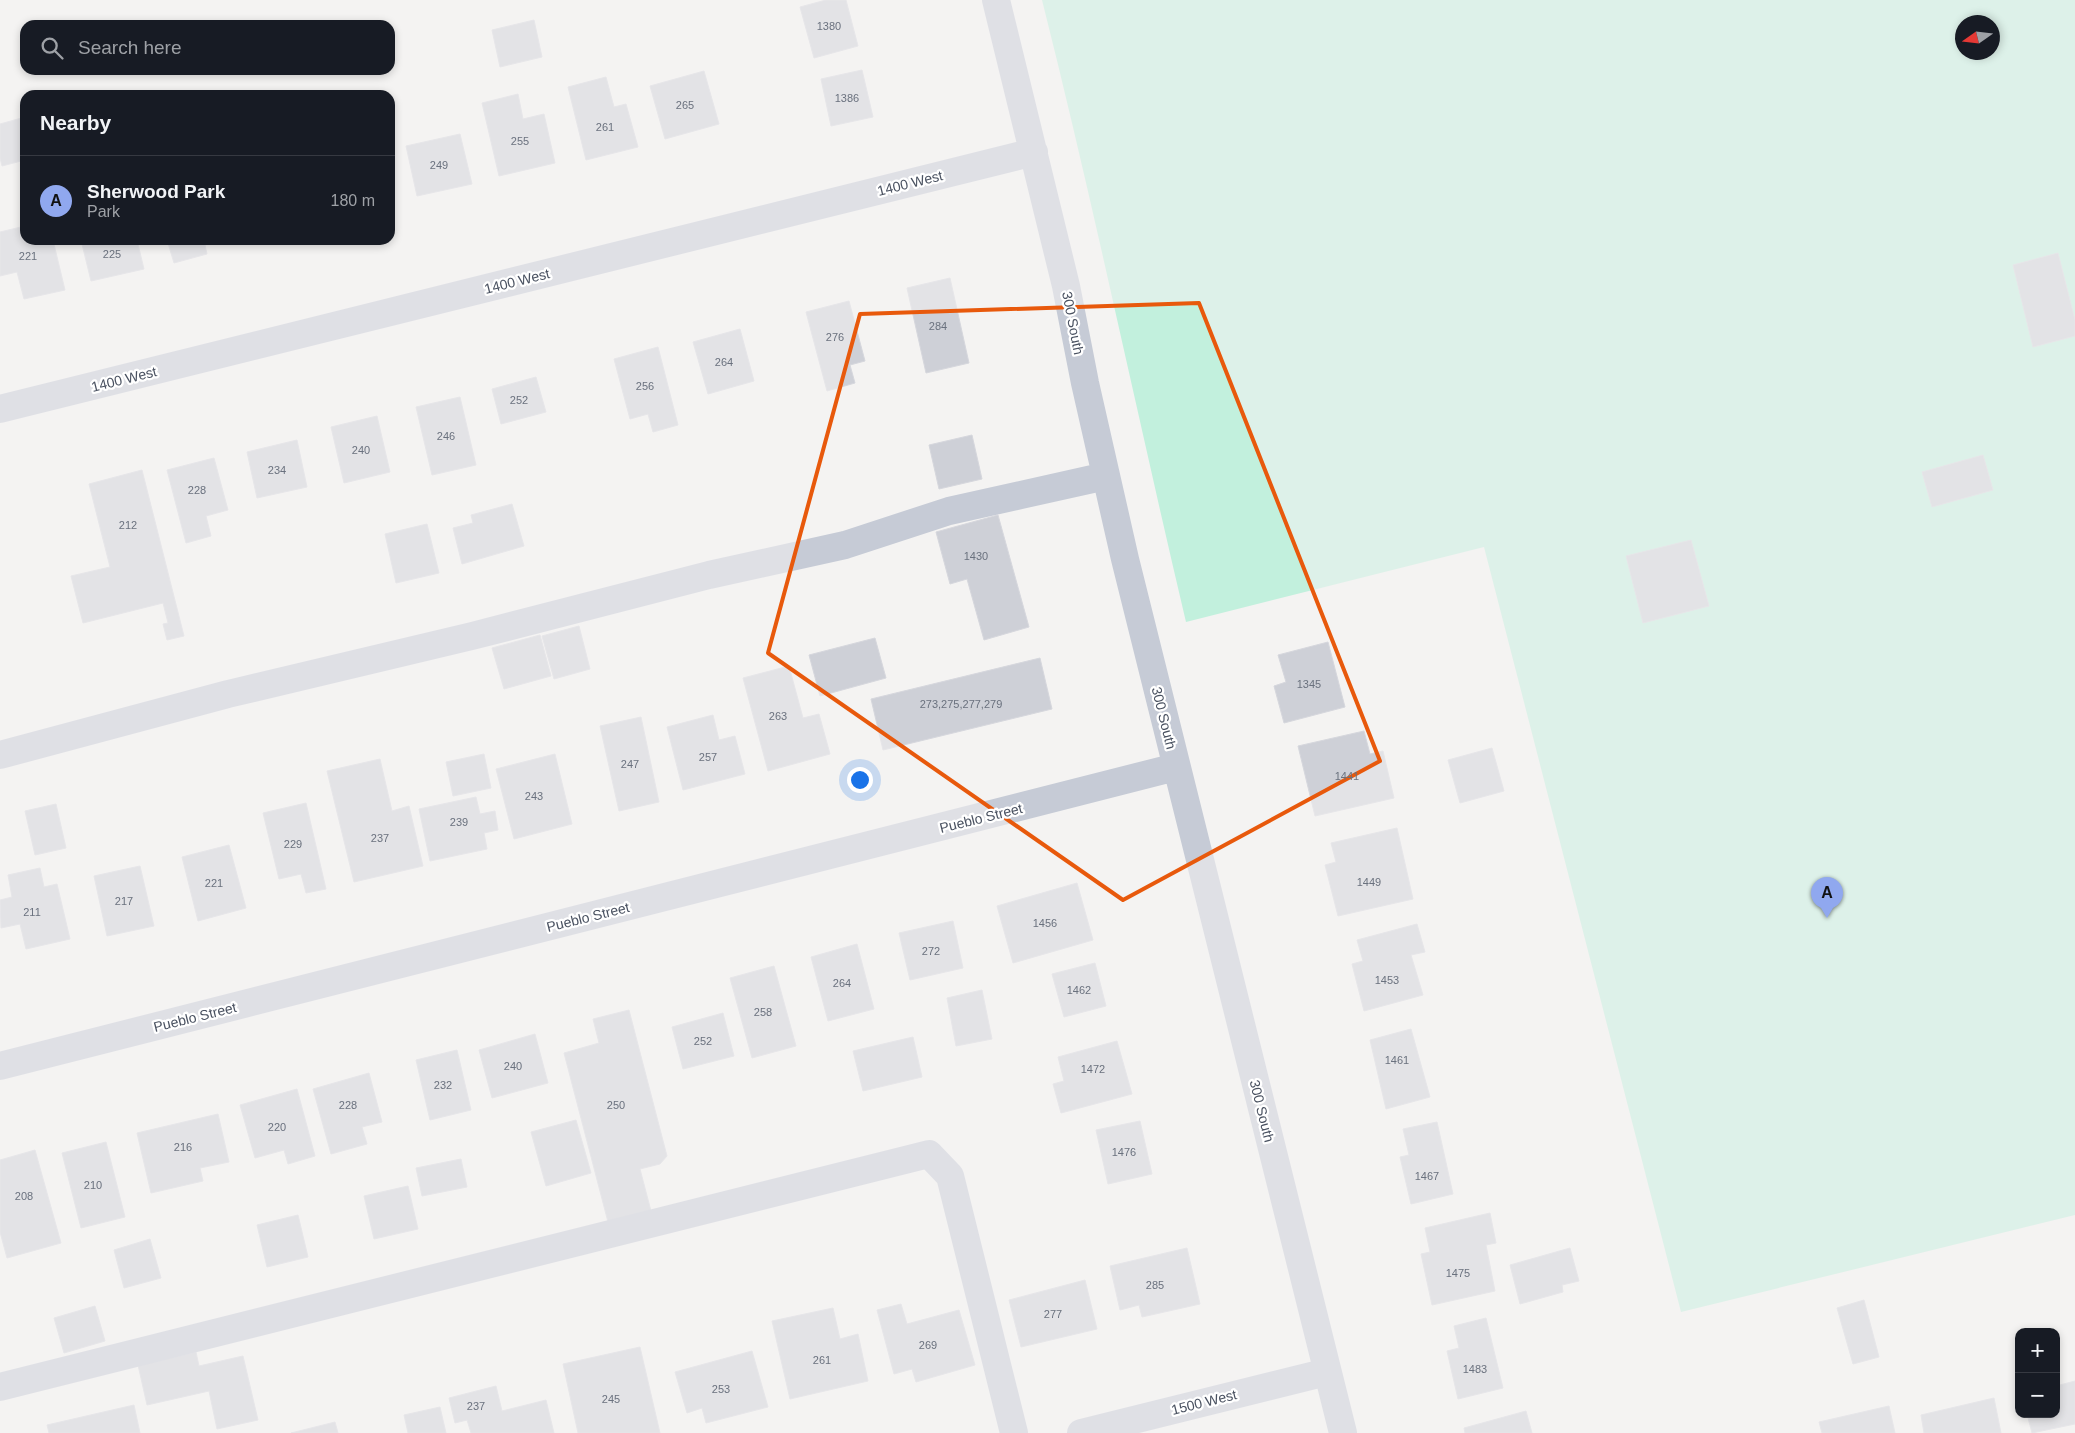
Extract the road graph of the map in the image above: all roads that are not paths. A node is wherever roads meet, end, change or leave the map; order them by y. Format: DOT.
graph roads {
  1 [pos="996,0"];
  2 [pos="1034,152"];
  3 [pos="0,410"];
  4 [pos="1106,476"];
  5 [pos="0,755"];
  6 [pos="1176,767"];
  7 [pos="0,1066"];
  8 [pos="1327,1372"];
  9 [pos="0,1386"];
  10 [pos="1014,1433"];
  11 [pos="1081,1433"];
  12 [pos="1343,1433"];
  1 -- 2 [label="street, 300 South"];
  2 -- 3 [label="street, 1400 West"];
  2 -- 4 [label="street, 300 South"];
  4 -- 5 [label="street"];
  4 -- 6 [label="street, 300 South"];
  6 -- 7 [label="street, Pueblo Street"];
  6 -- 8 [label="street, 300 South"];
  8 -- 11 [label="street, 1500 West"];
  8 -- 12 [label="street, 300 South"];
  9 -- 10 [label="street"];
}
